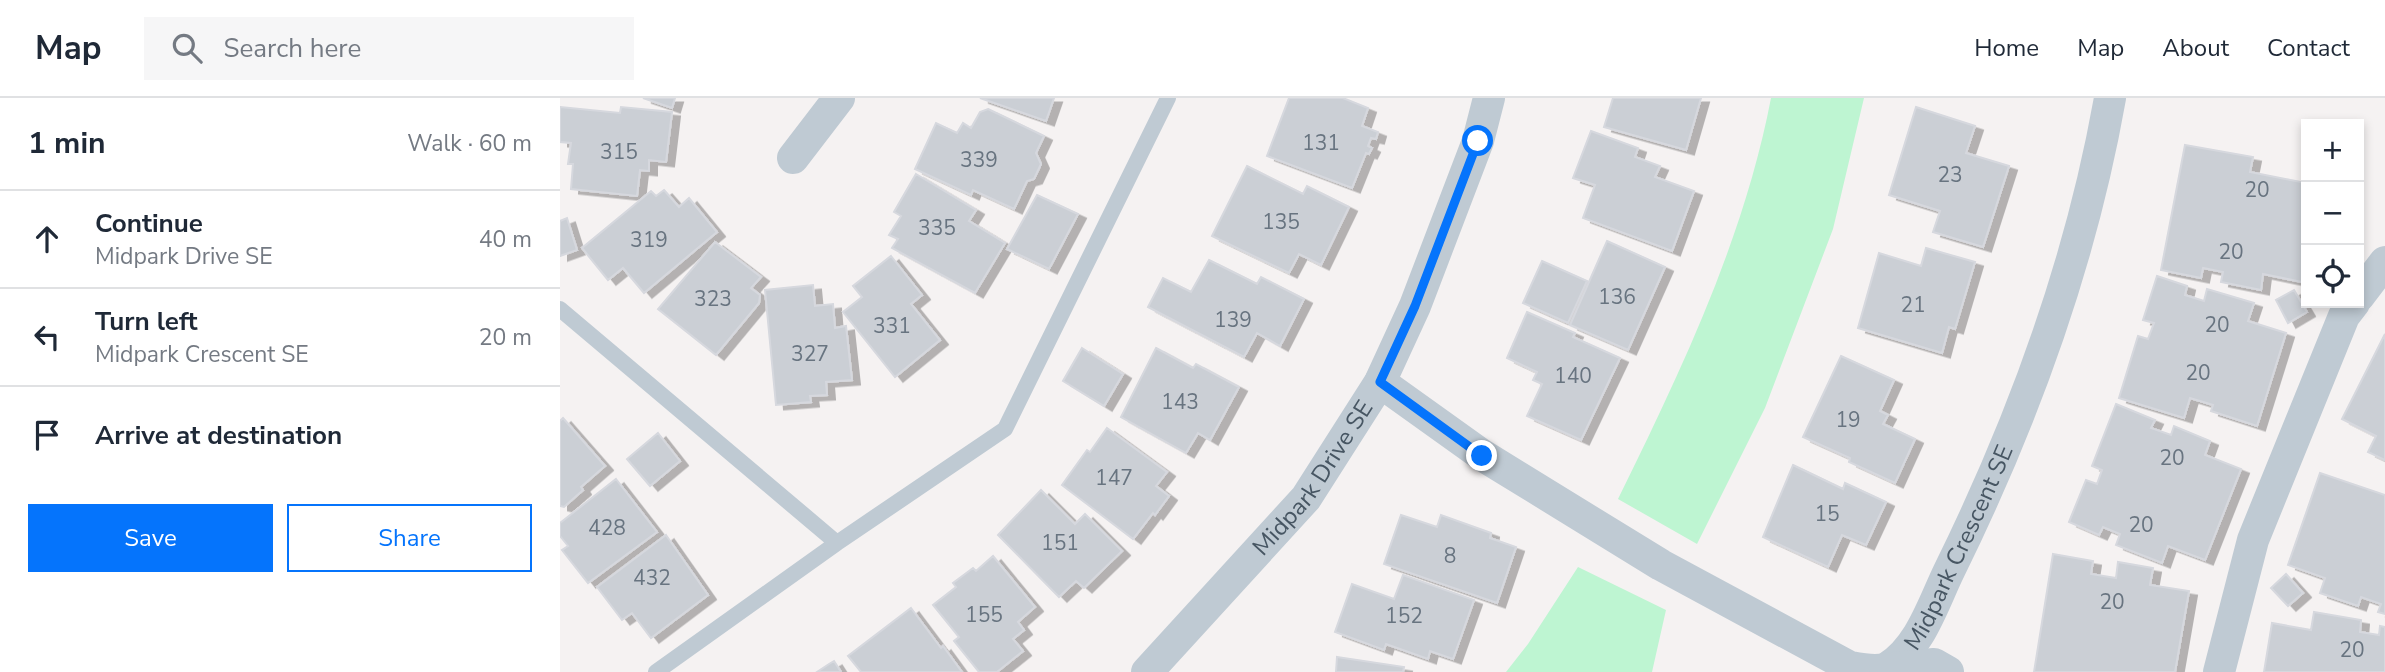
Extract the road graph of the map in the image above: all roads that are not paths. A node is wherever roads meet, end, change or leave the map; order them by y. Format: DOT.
graph roads {
  1 [pos="839,98"];
  2 [pos="1168,98"];
  3 [pos="1489,98"];
  4 [pos="2110,98"];
  5 [pos="793,158"];
  6 [pos="2385,262"];
  7 [pos="2364,289"];
  8 [pos="2350,308"];
  9 [pos="560,309"];
  10 [pos="1380,382"];
  11 [pos="837,543"];
  12 [pos="1886,671"];
  13 [pos="656,672"];
  14 [pos="1147,672"];
  15 [pos="1948,672"];
  16 [pos="2219,672"];
  1 -- 5 [label="street"];
  2 -- 11 [label="lane"];
  3 -- 10 [label="street, Midpark Drive SE"];
  4 -- 12 [label="street, Midpark Crescent SE"];
  6 -- 7 [label="street"];
  8 -- 16 [label="street"];
  9 -- 11 [label="lane"];
  10 -- 12 [label="street, Midpark Crescent SE"];
  10 -- 14 [label="street, Midpark Drive SE"];
  11 -- 13 [label="lane"];
  12 -- 15 [label="street"];
}
